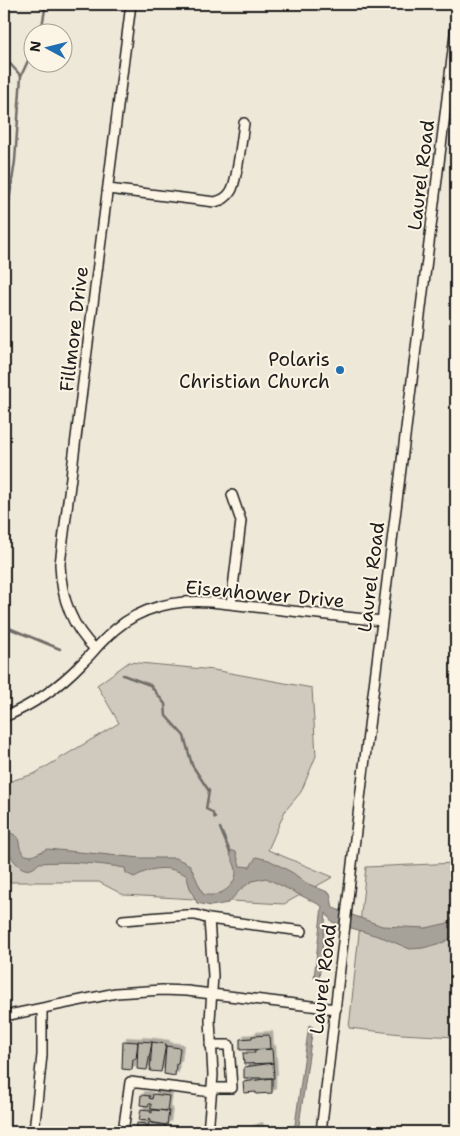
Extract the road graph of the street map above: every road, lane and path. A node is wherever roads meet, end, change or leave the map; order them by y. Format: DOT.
graph roads {
  1 [pos="131,4"];
  2 [pos="452,4"];
  3 [pos="456,4"];
  4 [pos="456,26"];
  5 [pos="244,124"];
  6 [pos="108,189"];
  7 [pos="232,495"];
  8 [pos="231,604"];
  9 [pos="382,621"];
  10 [pos="95,649"];
  11 [pos="4,717"];
  12 [pos="209,919"];
  13 [pos="123,920"];
  14 [pos="302,931"];
  15 [pos="212,994"];
  16 [pos="42,1009"];
  17 [pos="336,1009"];
  18 [pos="4,1016"];
  19 [pos="210,1045"];
  20 [pos="212,1090"];
  21 [pos="34,1132"];
  22 [pos="124,1132"];
  23 [pos="208,1132"];
  24 [pos="321,1132"];
  1 -- 6 [label="street, Fillmore Drive"];
  2 -- 3 [label="street"];
  4 -- 9 [label="street, Laurel Road"];
  5 -- 6 [label="street"];
  6 -- 10 [label="street, Fillmore Drive"];
  7 -- 8 [label="street"];
  8 -- 9 [label="street, Eisenhower Drive"];
  8 -- 10 [label="street, Eisenhower Drive"];
  9 -- 17 [label="street, Laurel Road"];
  10 -- 11 [label="street, Eisenhower Drive"];
  12 -- 13 [label="street"];
  12 -- 14 [label="street"];
  12 -- 15 [label="street"];
  15 -- 16 [label="street"];
  15 -- 17 [label="street"];
  15 -- 19 [label="street"];
  16 -- 18 [label="street"];
  16 -- 21 [label="street"];
  17 -- 24 [label="street, Laurel Road"];
  19 -- 20 [label="street"];
  19 -- 20 [label="street"];
  20 -- 22 [label="street"];
  20 -- 23 [label="street"];
}
